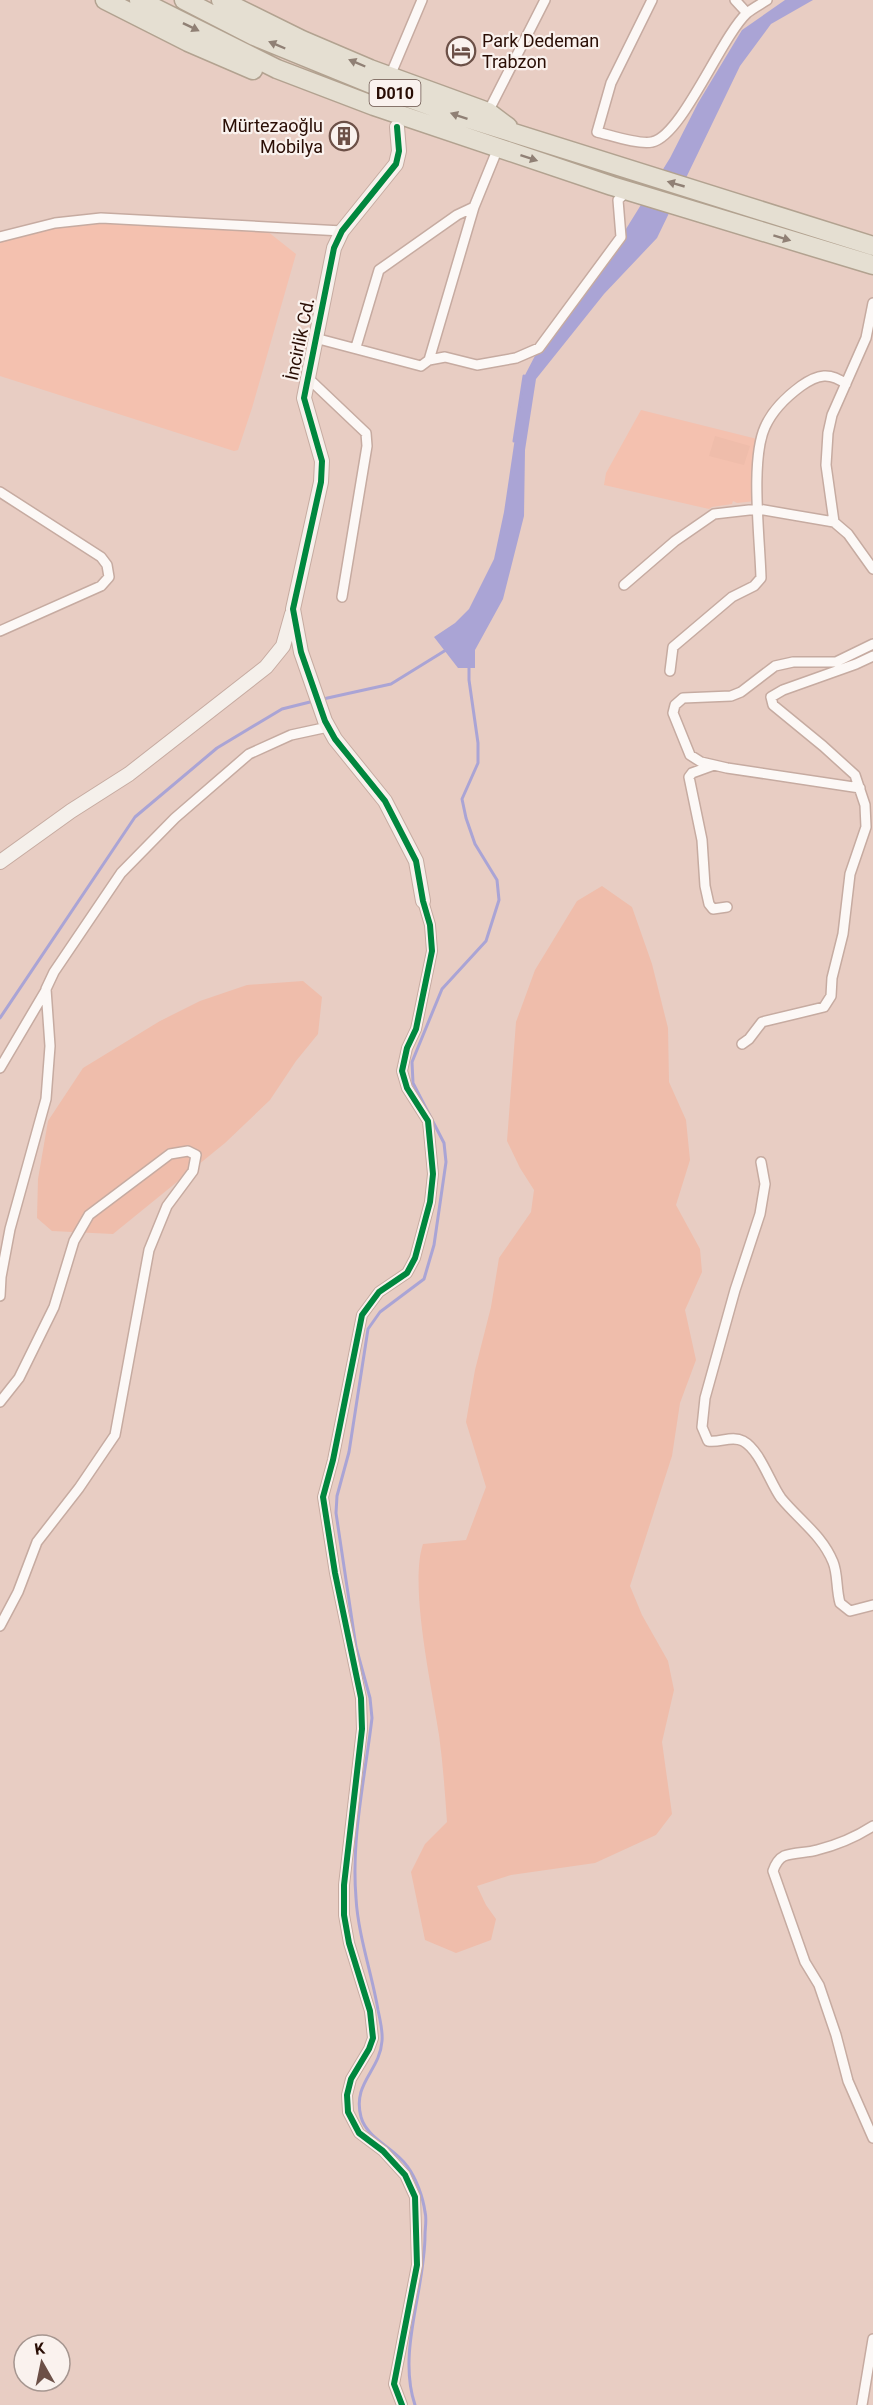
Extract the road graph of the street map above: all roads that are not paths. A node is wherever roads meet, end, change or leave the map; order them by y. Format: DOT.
graph roads {
  1 [pos="105,0"];
  2 [pos="139,0"];
  3 [pos="184,0"];
  4 [pos="221,0"];
  5 [pos="422,0"];
  6 [pos="545,0"];
  7 [pos="652,0"];
  8 [pos="735,0"];
  9 [pos="767,0"];
  10 [pos="747,13"];
  11 [pos="390,76"];
  12 [pos="488,112"];
  13 [pos="397,127"];
  14 [pos="525,138"];
  15 [pos="473,140"];
  16 [pos="498,148"];
  17 [pos="632,192"];
  18 [pos="474,207"];
  19 [pos="342,231"];
  20 [pos="0,237"];
  21 [pos="873,246"];
  22 [pos="873,265"];
  23 [pos="873,303"];
  24 [pos="315,338"];
  25 [pos="870,341"];
  26 [pos="356,347"];
  27 [pos="429,360"];
  28 [pos="307,377"];
  29 [pos="846,384"];
  30 [pos="0,492"];
  31 [pos="758,509"];
  32 [pos="834,522"];
  33 [pos="873,569"];
  34 [pos="624,585"];
  35 [pos="342,597"];
  36 [pos="292,609"];
  37 [pos="0,631"];
  38 [pos="873,644"];
  39 [pos="873,656"];
  40 [pos="670,671"];
  41 [pos="327,724"];
  42 [pos="714,765"];
  43 [pos="860,788"];
  44 [pos="0,862"];
  45 [pos="423,901"];
  46 [pos="727,908"];
  47 [pos="46,989"];
  48 [pos="742,1044"];
  49 [pos="0,1068"];
  50 [pos="762,1162"];
  51 [pos="0,1296"];
  52 [pos="0,1402"];
  53 [pos="873,1605"];
  54 [pos="0,1626"];
  55 [pos="873,1826"];
  56 [pos="873,2138"];
  57 [pos="873,2339"];
  58 [pos="402,2405"];
  59 [pos="862,2405"];
  1 -- 13 [label="highway"];
  2 -- 15 [label="highway, one-way"];
  14 -- 3 [label="highway, D010, one-way"];
  11 -- 4 [label="highway, one-way"];
  5 -- 11 [label="street"];
  6 -- 12 [label="street"];
  7 -- 10 [label="street"];
  8 -- 10 [label="street"];
  9 -- 10 [label="street"];
  11 -- 12 [label="highway"];
  12 -- 14 [label="highway"];
  13 -- 15 [label="highway"];
  13 -- 19 [label="street, İncirlik Cd."];
  21 -- 14 [label="highway, D010, one-way"];
  15 -- 16 [label="highway"];
  16 -- 17 [label="highway, one-way"];
  16 -- 18 [label="street"];
  17 -- 22 [label="highway, one-way"];
  17 -- 27 [label="street"];
  18 -- 26 [label="street"];
  18 -- 27 [label="street"];
  19 -- 20 [label="street"];
  19 -- 24 [label="street, İncirlik Cd."];
  23 -- 25 [label="street"];
  24 -- 26 [label="street"];
  24 -- 28 [label="street, İncirlik Cd."];
  25 -- 29 [label="street"];
  26 -- 27 [label="street"];
  28 -- 35 [label="street"];
  28 -- 36 [label="street, İncirlik Cd."];
  29 -- 31 [label="street"];
  29 -- 32 [label="street"];
  30 -- 37 [label="street"];
  31 -- 32 [label="street"];
  31 -- 34 [label="street"];
  31 -- 40 [label="street"];
  32 -- 33 [label="street"];
  36 -- 41 [label="street, İncirlik Cd."];
  36 -- 44 [label="street"];
  38 -- 42 [label="street"];
  39 -- 43 [label="street"];
  41 -- 45 [label="street, İncirlik Cd."];
  41 -- 47 [label="street"];
  42 -- 43 [label="street"];
  42 -- 46 [label="street"];
  43 -- 48 [label="street"];
  45 -- 58 [label="street"];
  47 -- 49 [label="street"];
  47 -- 51 [label="street"];
  50 -- 53 [label="street"];
  52 -- 54 [label="street"];
  55 -- 56 [label="street"];
  57 -- 59 [label="street"];
}
